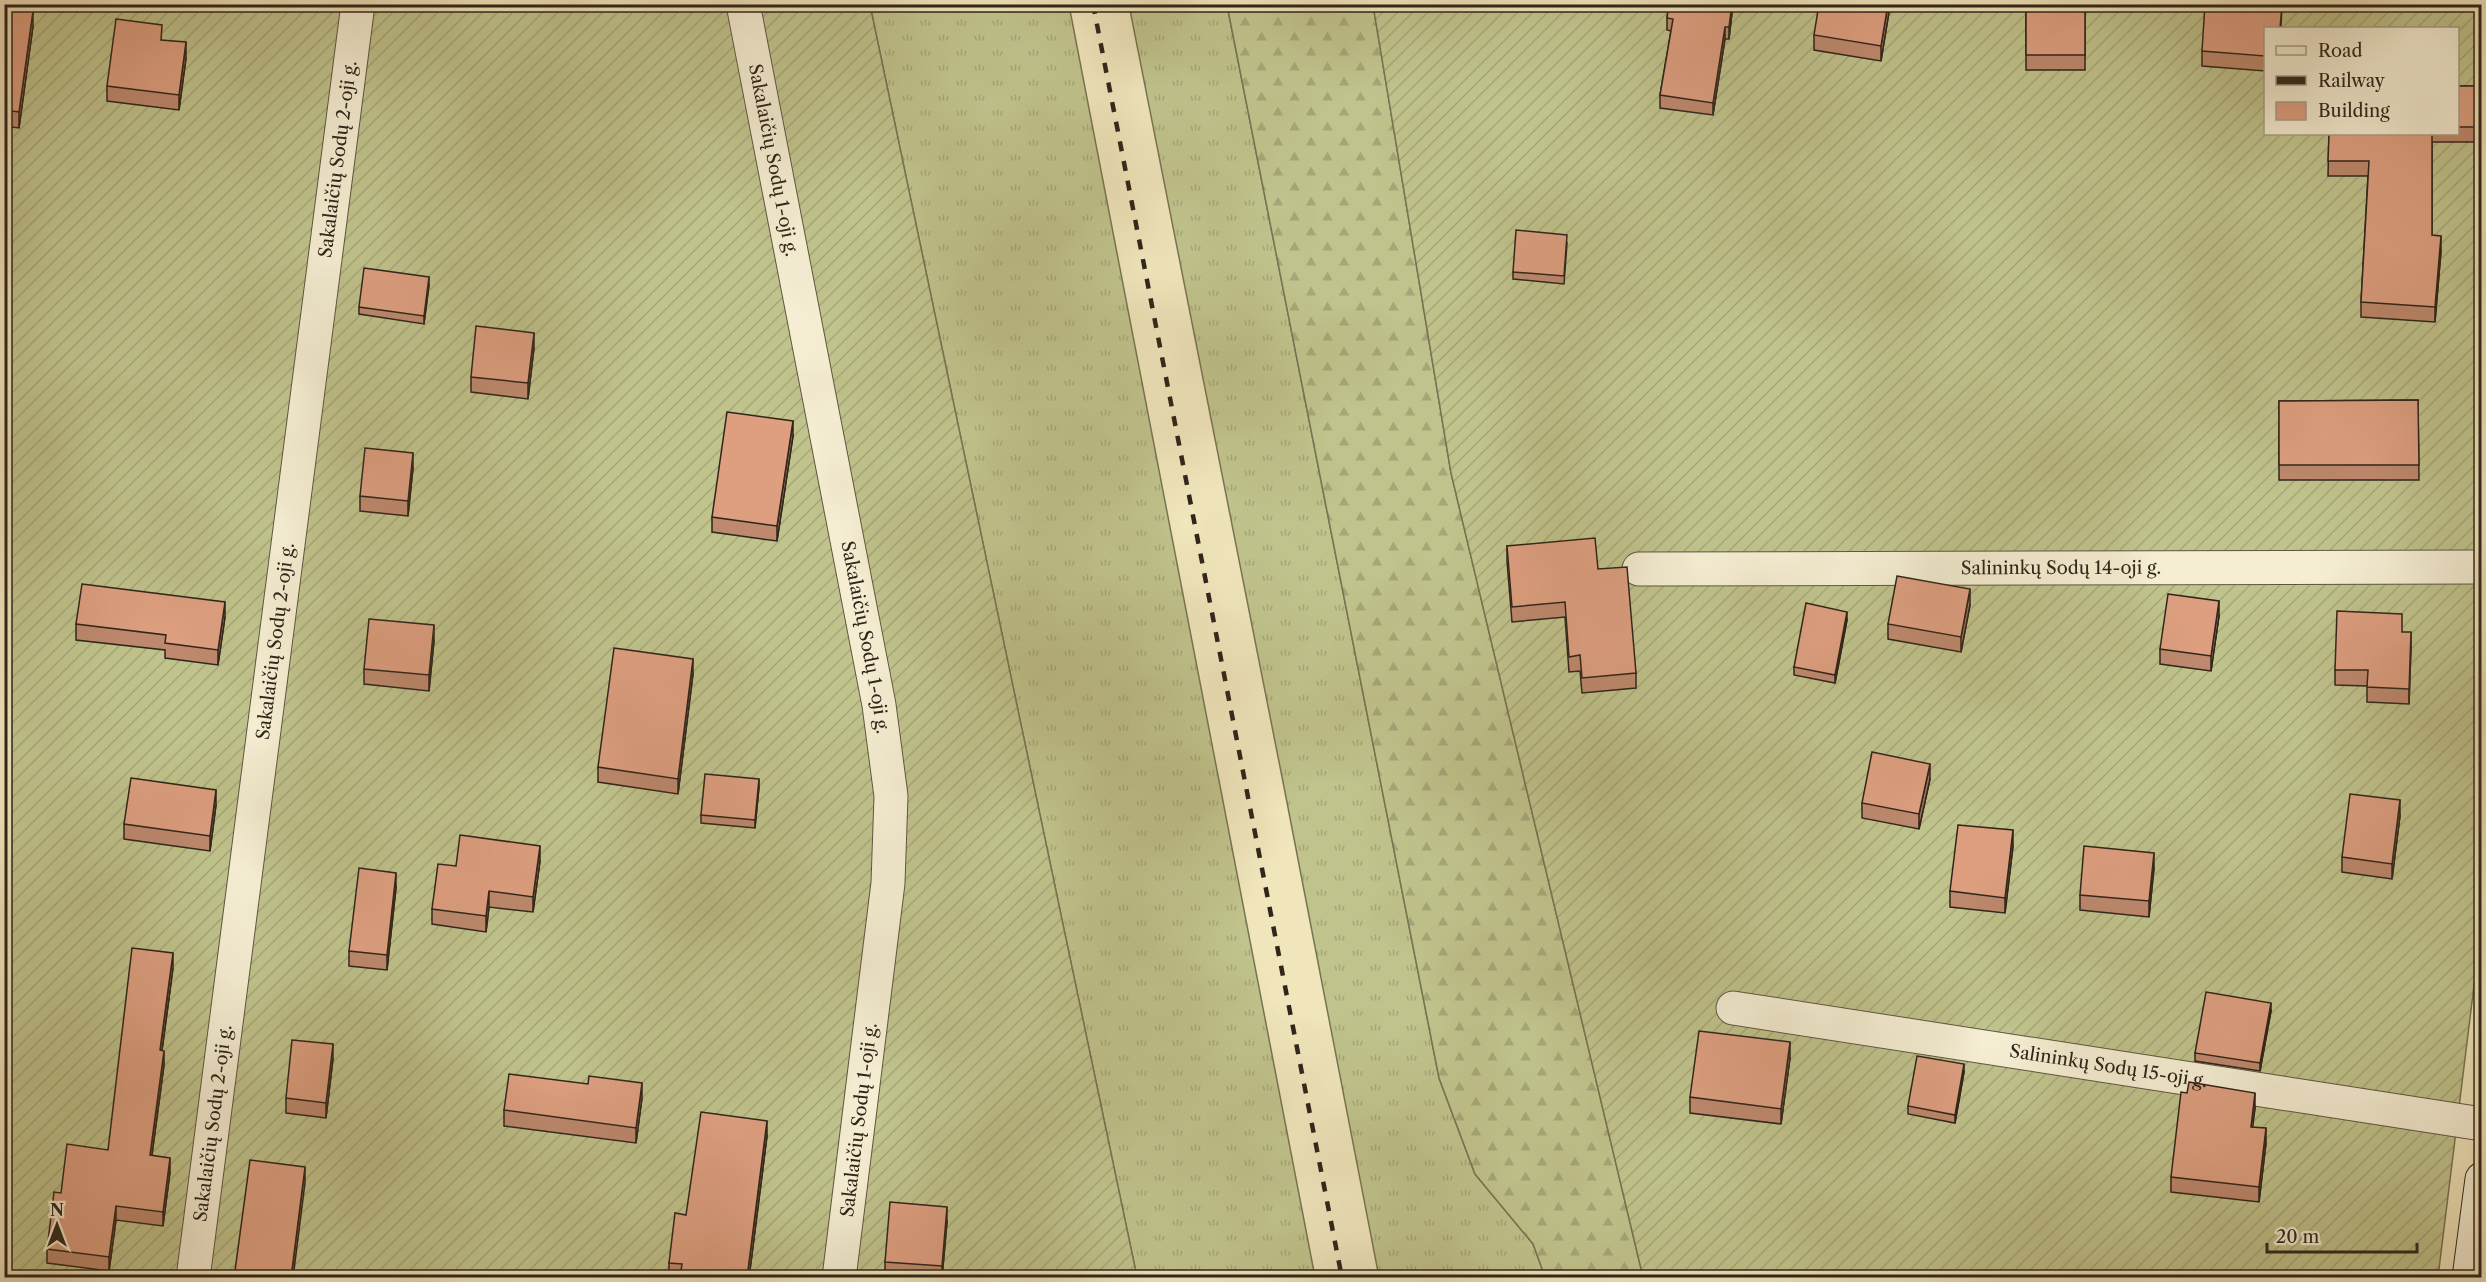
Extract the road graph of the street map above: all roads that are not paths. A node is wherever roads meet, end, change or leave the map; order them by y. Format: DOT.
graph roads {
  1 [pos="358,4"];
  2 [pos="743,4"];
  3 [pos="2481,567"];
  4 [pos="1639,569"];
  5 [pos="1733,1008"];
  6 [pos="2481,1124"];
  7 [pos="2481,1179"];
  8 [pos="193,1278"];
  9 [pos="839,1278"];
  10 [pos="2469,1278"];
  1 -- 8 [label="street, Sakalaičių Sodų 2-oji g."];
  2 -- 9 [label="street, Sakalaičių Sodų 1-oji g."];
  3 -- 4 [label="street, Salininkų Sodų 14-oji g."];
  5 -- 6 [label="street, Salininkų Sodų 15-oji g."];
  7 -- 10 [label="street"];
}
